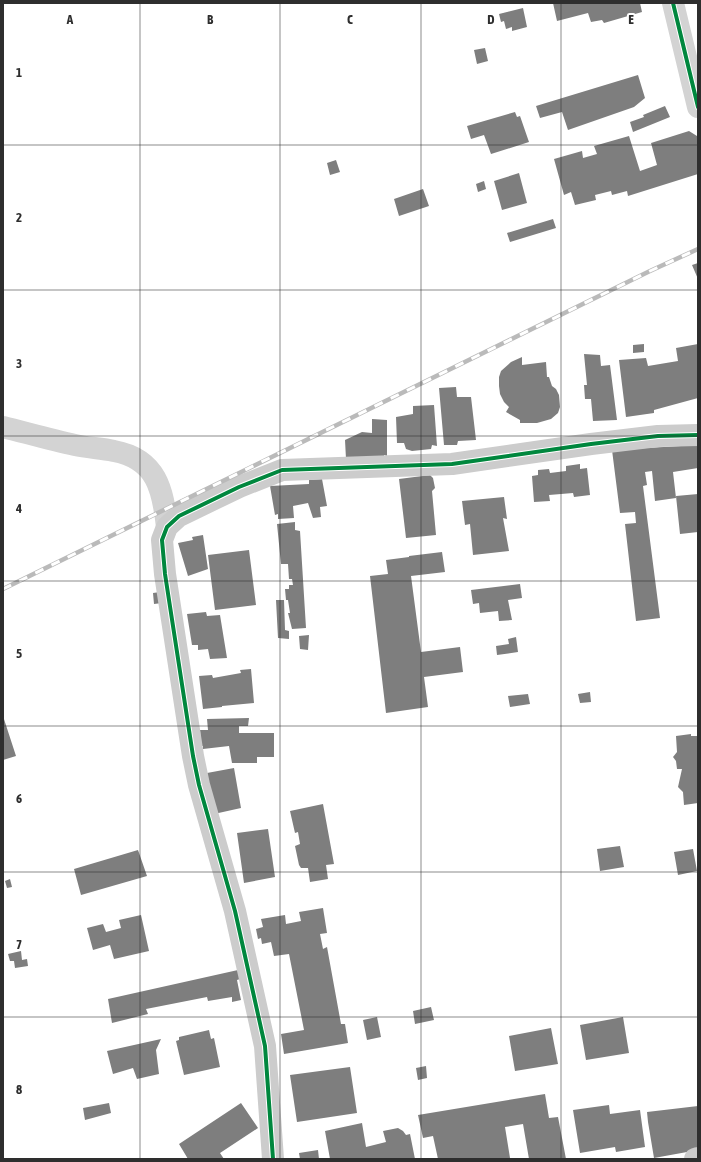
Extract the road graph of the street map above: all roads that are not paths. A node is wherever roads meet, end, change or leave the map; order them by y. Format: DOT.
graph roads {
  1 [pos="673,3"];
  2 [pos="698,107"];
  3 [pos="3,427"];
  4 [pos="698,435"];
  5 [pos="167,527"];
  6 [pos="273,1159"];
  1 -- 2 [label="street"];
  3 -- 5 [label="street"];
  4 -- 5 [label="street"];
  5 -- 6 [label="street"];
}
